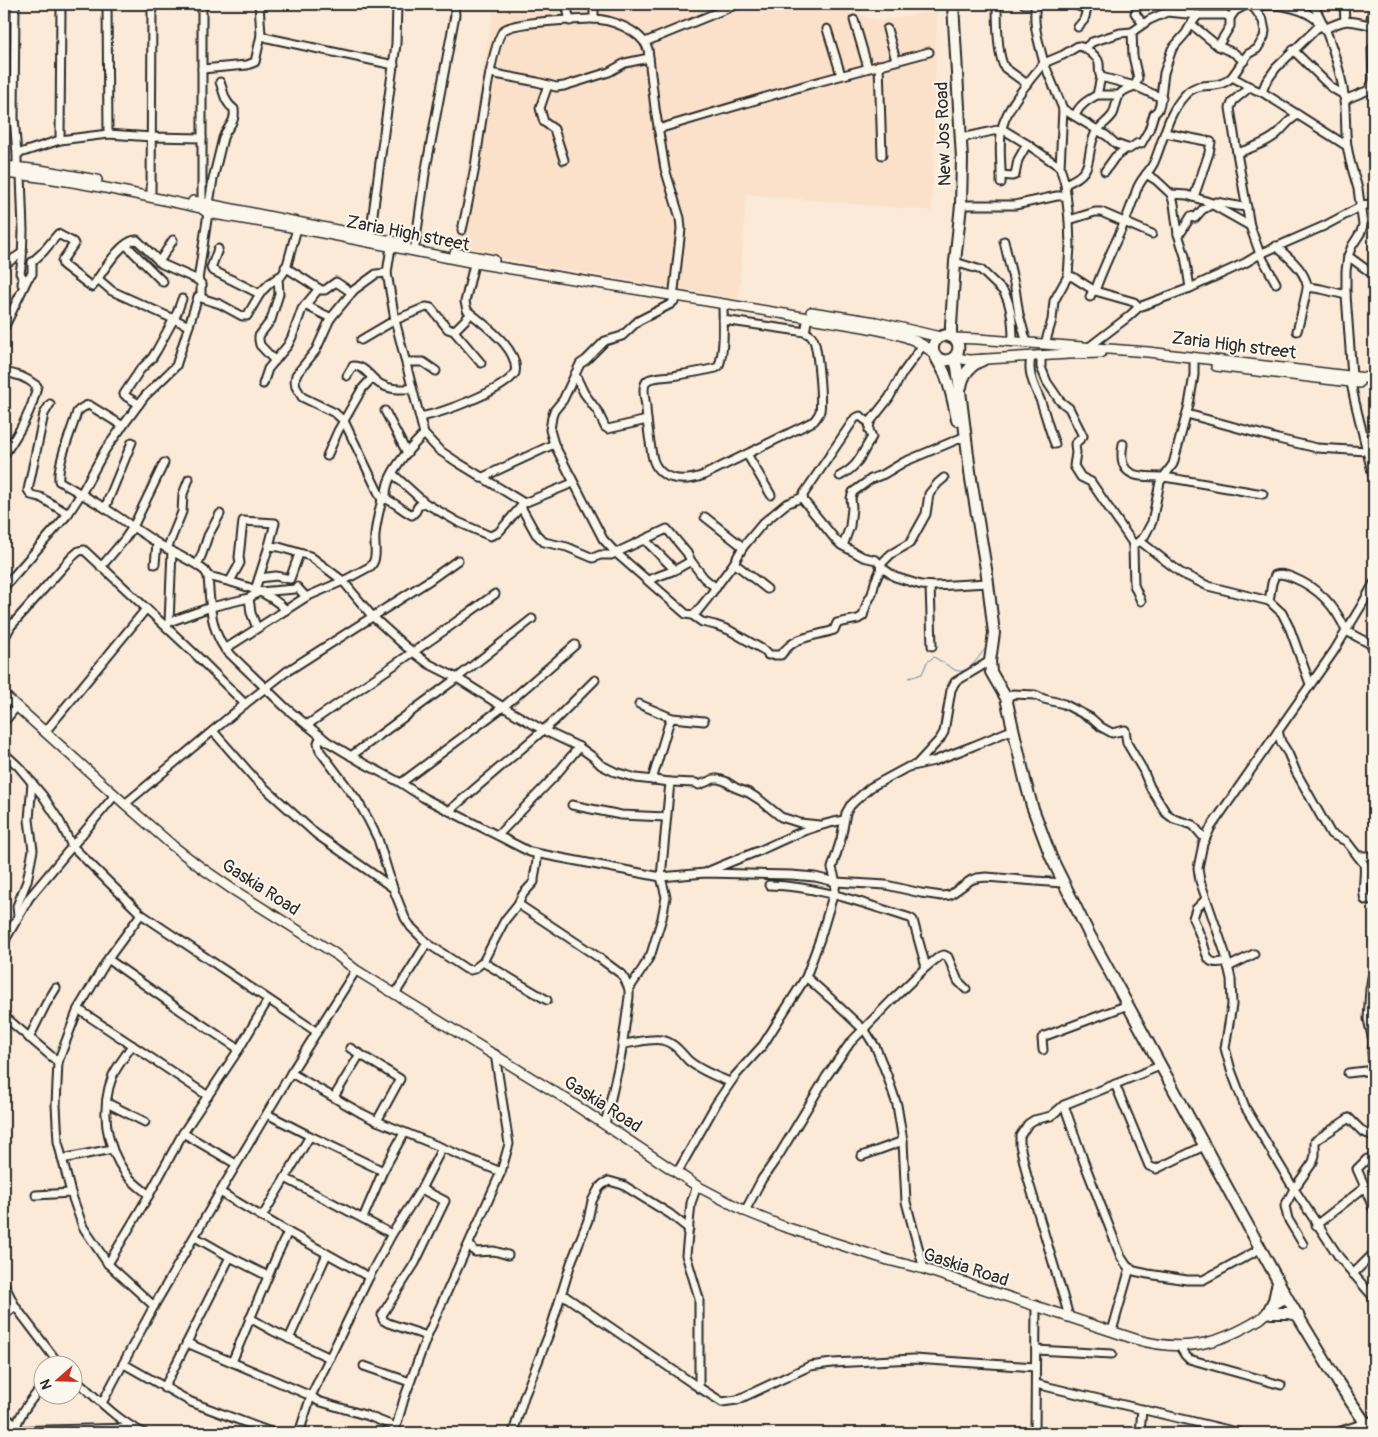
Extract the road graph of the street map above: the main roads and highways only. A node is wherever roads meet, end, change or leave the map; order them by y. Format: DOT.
graph roads {
  1 [pos="953,4"];
  2 [pos="4,166"];
  3 [pos="19,171"];
  4 [pos="4,173"];
  5 [pos="206,207"];
  6 [pos="475,260"];
  7 [pos="674,293"];
  8 [pos="808,314"];
  9 [pos="946,337"];
  10 [pos="936,356"];
  11 [pos="955,357"];
  12 [pos="983,360"];
  13 [pos="1374,379"];
  14 [pos="1352,380"];
  15 [pos="1374,385"];
  16 [pos="960,398"];
  17 [pos="972,479"];
  18 [pos="4,695"];
  19 [pos="1278,1282"];
  20 [pos="1288,1300"];
  21 [pos="1269,1312"];
  22 [pos="1298,1315"];
  23 [pos="1369,1421"];
  24 [pos="1372,1433"];
  1 -- 9 [label="highway, New Jos Road"];
  2 -- 3 [label="main road, Zaria High street"];
  3 -- 4 [label="main road, Zaria High street"];
  3 -- 5 [label="main road, Zaria High street"];
  5 -- 6 [label="main road, Zaria High street"];
  5 -- 6 [label="main road, Zaria High street"];
  6 -- 7 [label="main road, Zaria High street"];
  7 -- 8 [label="main road, Zaria High street"];
  7 -- 8 [label="main road, Zaria High street"];
  8 -- 9 [label="main road"];
  8 -- 10 [label="main road"];
  9 -- 10 [label="highway"];
  9 -- 11 [label="highway"];
  9 -- 14 [label="main road, Zaria High street"];
  10 -- 11 [label="highway"];
  10 -- 17 [label="highway"];
  11 -- 12 [label="main road"];
  11 -- 16 [label="highway"];
  12 -- 14 [label="main road, Zaria High street"];
  12 -- 16 [label="highway"];
  13 -- 14 [label="main road, Zaria High street"];
  14 -- 15 [label="main road, Zaria High street"];
  16 -- 17 [label="highway"];
  17 -- 19 [label="highway"];
  18 -- 21 [label="main road, Gaskia Road"];
  19 -- 20 [label="highway"];
  19 -- 21 [label="highway"];
  20 -- 21 [label="main road, Gaskia Road"];
  20 -- 22 [label="highway"];
  21 -- 22 [label="highway"];
  22 -- 23 [label="highway"];
  23 -- 24 [label="highway"];
}
